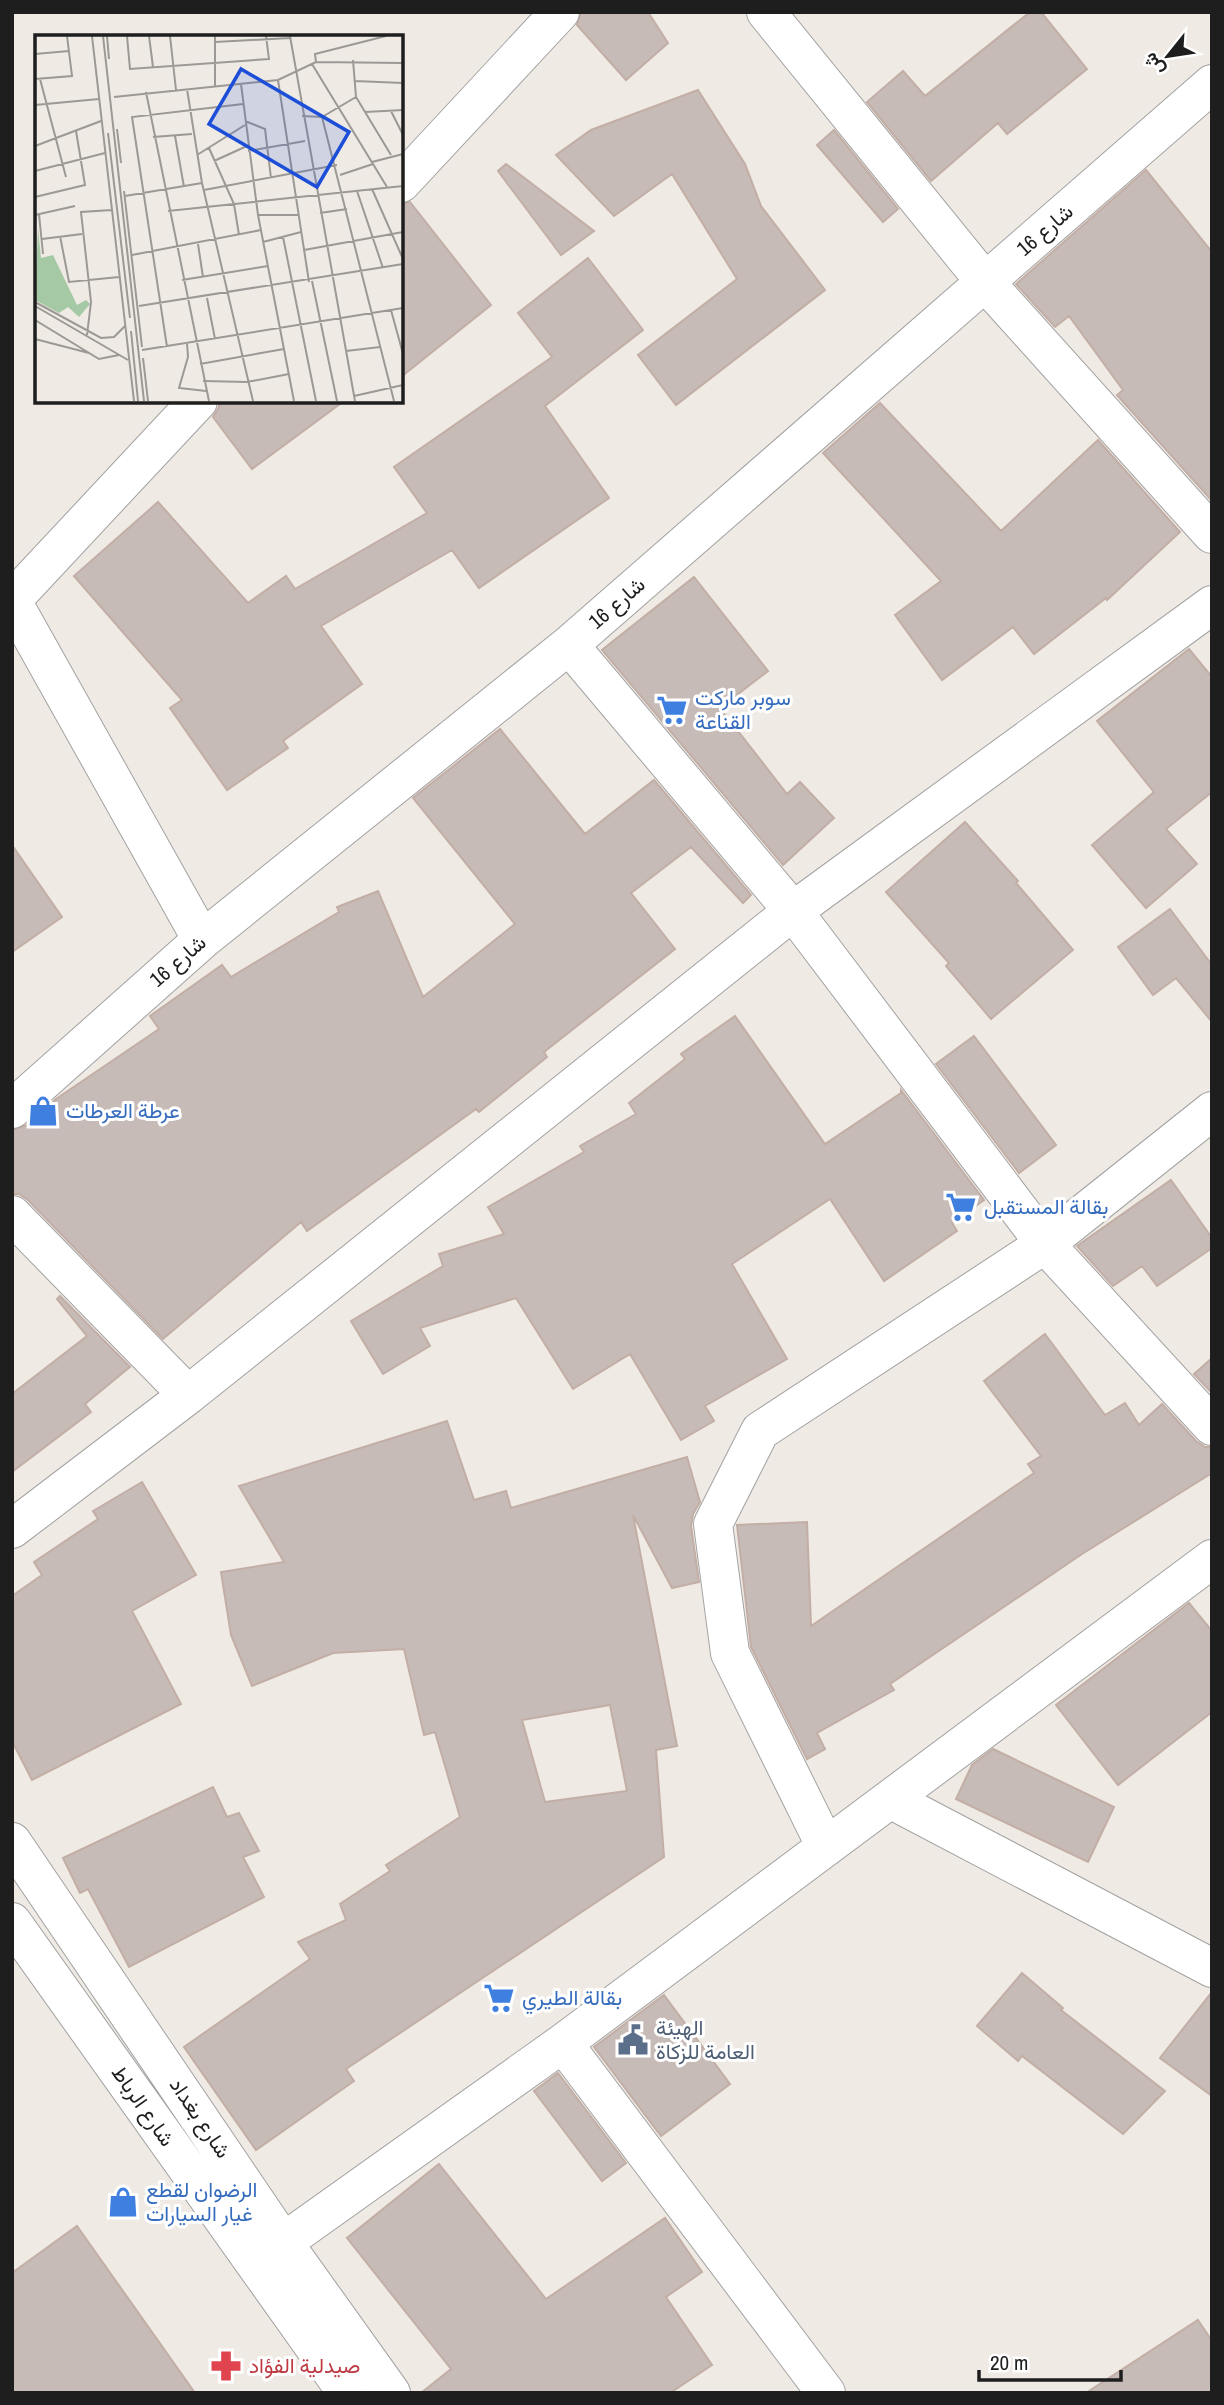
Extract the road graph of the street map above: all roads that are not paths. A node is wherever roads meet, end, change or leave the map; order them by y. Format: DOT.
graph roads {
  1 [pos="560,12"];
  2 [pos="765,12"];
  3 [pos="1212,83"];
  4 [pos="402,182"];
  5 [pos="986,282"];
  6 [pos="197,402"];
  7 [pos="1212,534"];
  8 [pos="12,601"];
  9 [pos="1212,605"];
  10 [pos="569,645"];
  11 [pos="793,911"];
  12 [pos="202,940"];
  13 [pos="12,1109"];
  14 [pos="1212,1111"];
  15 [pos="12,1215"];
  16 [pos="1045,1244"];
  17 [pos="187,1395"];
  18 [pos="1212,1426"];
  19 [pos="12,1529"];
  20 [pos="1212,1559"];
  21 [pos="890,1799"];
  22 [pos="12,1842"];
  23 [pos="826,1847"];
  24 [pos="12,1922"];
  25 [pos="1212,1968"];
  26 [pos="563,2043"];
  27 [pos="269,2253"];
  28 [pos="347,2393"];
  29 [pos="391,2393"];
  30 [pos="825,2393"];
  1 -- 4 [label="street"];
  2 -- 5 [label="street"];
  3 -- 5 [label="street, شارع 16"];
  5 -- 7 [label="street"];
  5 -- 10 [label="street, شارع 16"];
  6 -- 8 [label="street"];
  8 -- 12 [label="street"];
  9 -- 11 [label="street"];
  10 -- 11 [label="street"];
  10 -- 12 [label="street, شارع 16"];
  11 -- 16 [label="street"];
  11 -- 17 [label="street"];
  12 -- 13 [label="street, شارع 16"];
  14 -- 16 [label="street"];
  15 -- 17 [label="street"];
  16 -- 18 [label="street"];
  16 -- 23 [label="street"];
  17 -- 19 [label="street"];
  20 -- 21 [label="street"];
  21 -- 23 [label="street"];
  21 -- 25 [label="street"];
  22 -- 27 [label="street, شارع بغداد"];
  23 -- 26 [label="street"];
  24 -- 27 [label="street, شارع الرباط"];
  26 -- 27 [label="street"];
  26 -- 30 [label="street"];
  27 -- 28 [label="street, شارع الرباط"];
  27 -- 29 [label="street, شارع بغداد"];
}
